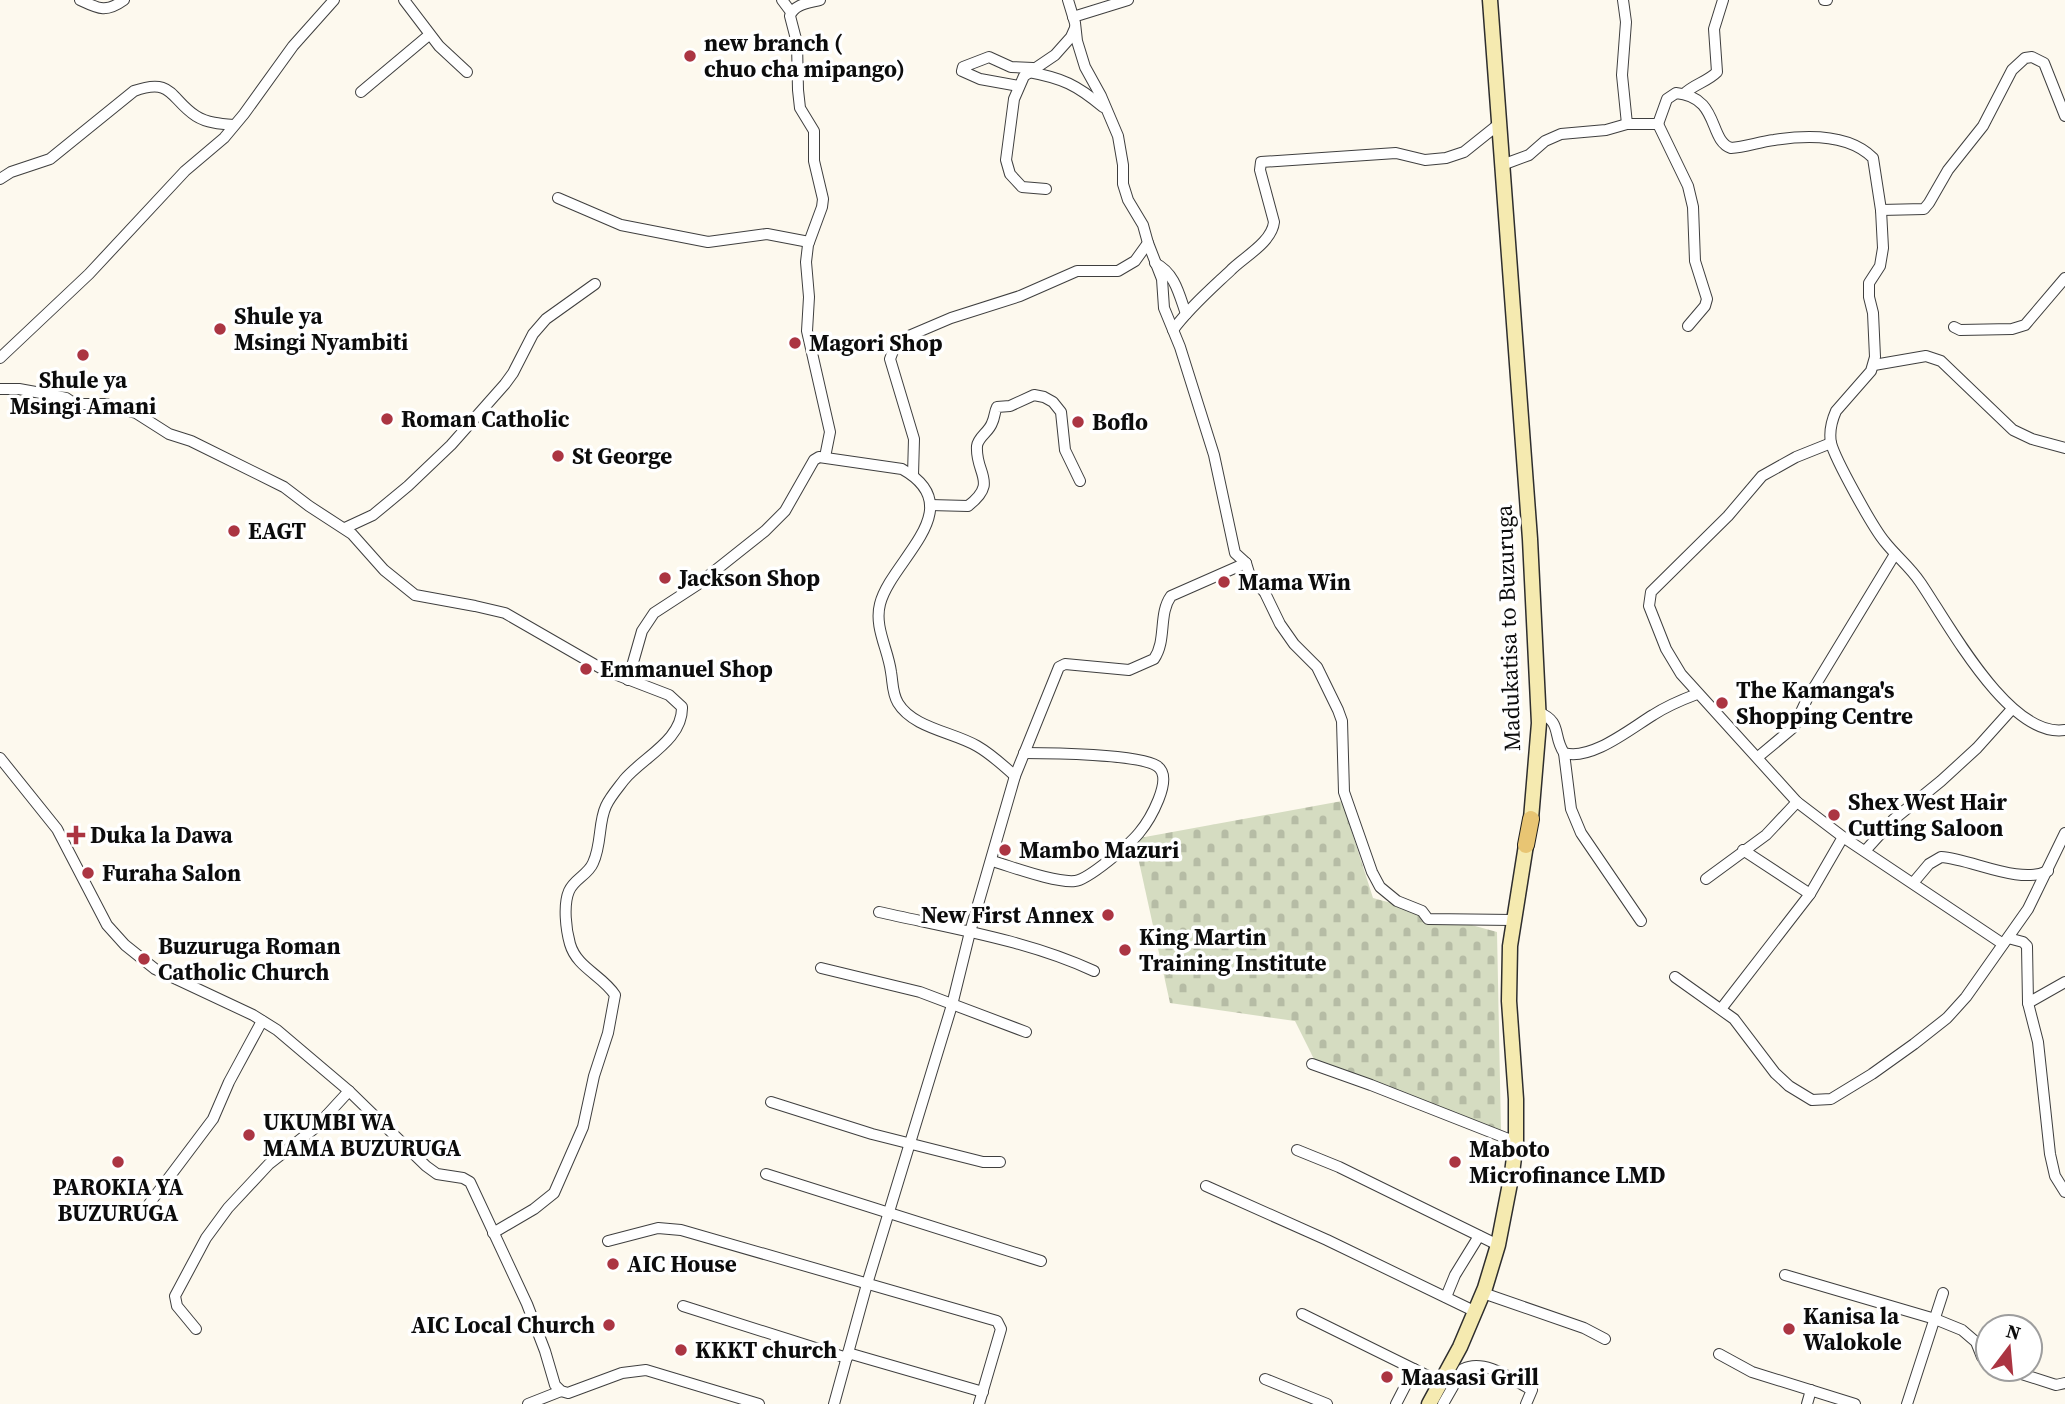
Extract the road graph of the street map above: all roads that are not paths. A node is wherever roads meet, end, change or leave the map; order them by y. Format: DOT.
graph roads {
  1 [pos="80,0"];
  2 [pos="124,0"];
  3 [pos="334,0"];
  4 [pos="404,0"];
  5 [pos="782,0"];
  6 [pos="820,0"];
  7 [pos="1068,0"];
  8 [pos="1128,0"];
  9 [pos="1490,0"];
  10 [pos="1623,0"];
  11 [pos="1723,0"];
  12 [pos="791,12"];
  13 [pos="1074,22"];
  14 [pos="429,35"];
  15 [pos="1031,70"];
  16 [pos="467,72"];
  17 [pos="1018,86"];
  18 [pos="361,92"];
  19 [pos="1684,94"];
  20 [pos="1106,109"];
  21 [pos="2065,116"];
  22 [pos="1499,124"];
  23 [pos="1627,124"];
  24 [pos="1658,124"];
  25 [pos="234,125"];
  26 [pos="1502,164"];
  27 [pos="0,179"];
  28 [pos="1046,189"];
  29 [pos="558,198"];
  30 [pos="1881,210"];
  31 [pos="809,242"];
  32 [pos="1148,243"];
  33 [pos="1155,263"];
  34 [pos="2065,278"];
  35 [pos="596,284"];
  36 [pos="1186,314"];
  37 [pos="1688,326"];
  38 [pos="1954,327"];
  39 [pos="1173,330"];
  40 [pos="0,358"];
  41 [pos="1874,365"];
  42 [pos="0,389"];
  43 [pos="1831,443"];
  44 [pos="2065,448"];
  45 [pos="825,457"];
  46 [pos="913,475"];
  47 [pos="1080,481"];
  48 [pos="930,505"];
  49 [pos="345,528"];
  50 [pos="1895,554"];
  51 [pos="1246,563"];
  52 [pos="628,680"];
  53 [pos="1697,694"];
  54 [pos="2012,709"];
  55 [pos="1538,712"];
  56 [pos="2065,730"];
  57 [pos="1024,752"];
  58 [pos="1564,753"];
  59 [pos="1758,757"];
  60 [pos="0,758"];
  61 [pos="1015,776"];
  62 [pos="1797,802"];
  63 [pos="1531,819"];
  64 [pos="1843,836"];
  65 [pos="2064,838"];
  66 [pos="1526,845"];
  67 [pos="1743,850"];
  68 [pos="1865,851"];
  69 [pos="992,861"];
  70 [pos="2048,871"];
  71 [pos="1706,879"];
  72 [pos="1913,883"];
  73 [pos="1810,894"];
  74 [pos="879,912"];
  75 [pos="1514,920"];
  76 [pos="1641,921"];
  77 [pos="970,932"];
  78 [pos="2005,941"];
  79 [pos="821,968"];
  80 [pos="1094,971"];
  81 [pos="1675,976"];
  82 [pos="2065,982"];
  83 [pos="2028,1003"];
  84 [pos="952,1004"];
  85 [pos="1721,1009"];
  86 [pos="262,1021"];
  87 [pos="1026,1032"];
  88 [pos="1312,1065"];
  89 [pos="349,1091"];
  90 [pos="771,1102"];
  91 [pos="1516,1142"];
  92 [pos="910,1144"];
  93 [pos="1297,1150"];
  94 [pos="1000,1162"];
  95 [pos="766,1174"];
  96 [pos="1206,1186"];
  97 [pos="2065,1192"];
  98 [pos="149,1204"];
  99 [pos="889,1213"];
  100 [pos="493,1233"];
  101 [pos="1479,1236"];
  102 [pos="608,1241"];
  103 [pos="1498,1245"];
  104 [pos="1041,1261"];
  105 [pos="1785,1275"];
  106 [pos="867,1284"];
  107 [pos="1483,1293"];
  108 [pos="1943,1293"];
  109 [pos="1446,1297"];
  110 [pos="683,1306"];
  111 [pos="1476,1312"];
  112 [pos="1302,1314"];
  113 [pos="1935,1319"];
  114 [pos="196,1329"];
  115 [pos="1605,1339"];
  116 [pos="1974,1340"];
  117 [pos="1719,1354"];
  118 [pos="848,1355"];
  119 [pos="1413,1369"];
  120 [pos="1265,1378"];
  121 [pos="2044,1381"];
  122 [pos="1440,1382"];
  123 [pos="2065,1382"];
  124 [pos="1811,1390"];
  125 [pos="561,1391"];
  126 [pos="983,1392"];
  127 [pos="528,1404"];
  128 [pos="759,1404"];
  129 [pos="834,1404"];
  130 [pos="979,1404"];
  131 [pos="1327,1404"];
  132 [pos="1396,1404"];
  133 [pos="1429,1404"];
  134 [pos="1443,1404"];
  135 [pos="1526,1404"];
  136 [pos="1807,1404"];
  137 [pos="1855,1404"];
  138 [pos="1907,1404"];
  1 -- 2 [label="street"];
  3 -- 25 [label="street"];
  4 -- 14 [label="street"];
  5 -- 12 [label="street"];
  6 -- 12 [label="street"];
  7 -- 13 [label="street"];
  8 -- 13 [label="street"];
  9 -- 22 [label="main road, Madukatisa to Buzuruga"];
  10 -- 23 [label="street"];
  11 -- 19 [label="street"];
  12 -- 31 [label="street"];
  13 -- 15 [label="street"];
  13 -- 20 [label="street"];
  14 -- 16 [label="street"];
  14 -- 18 [label="street"];
  15 -- 17 [label="street"];
  15 -- 17 [label="street"];
  15 -- 20 [label="street"];
  17 -- 28 [label="street"];
  19 -- 24 [label="street"];
  19 -- 30 [label="street"];
  20 -- 32 [label="street"];
  21 -- 30 [label="street"];
  22 -- 26 [label="main road, Madukatisa to Buzuruga"];
  22 -- 36 [label="street"];
  23 -- 24 [label="street"];
  23 -- 26 [label="street"];
  24 -- 37 [label="street"];
  25 -- 27 [label="street"];
  25 -- 40 [label="street"];
  26 -- 55 [label="main road, Madukatisa to Buzuruga"];
  29 -- 31 [label="street"];
  30 -- 41 [label="street"];
  31 -- 45 [label="street"];
  32 -- 33 [label="street"];
  32 -- 46 [label="street"];
  33 -- 36 [label="street"];
  33 -- 39 [label="street"];
  34 -- 38 [label="street"];
  35 -- 49 [label="street"];
  36 -- 39 [label="street"];
  39 -- 51 [label="street"];
  41 -- 43 [label="street"];
  41 -- 44 [label="street"];
  42 -- 49 [label="street"];
  43 -- 50 [label="street"];
  43 -- 53 [label="street"];
  45 -- 46 [label="street"];
  45 -- 52 [label="street"];
  46 -- 48 [label="street"];
  47 -- 48 [label="street"];
  48 -- 61 [label="street"];
  49 -- 52 [label="street"];
  50 -- 54 [label="street"];
  50 -- 59 [label="street"];
  51 -- 57 [label="street"];
  51 -- 75 [label="street"];
  52 -- 100 [label="street"];
  53 -- 58 [label="street"];
  53 -- 59 [label="street"];
  54 -- 56 [label="street"];
  54 -- 68 [label="street"];
  55 -- 58 [label="street"];
  55 -- 63 [label="main road, Madukatisa to Buzuruga"];
  57 -- 61 [label="street"];
  57 -- 69 [label="street"];
  58 -- 76 [label="street"];
  59 -- 62 [label="street"];
  60 -- 86 [label="street"];
  61 -- 69 [label="street"];
  62 -- 64 [label="street"];
  62 -- 67 [label="street"];
  63 -- 66 [label="main road, Madukatisa to Buzuruga"];
  64 -- 68 [label="street"];
  64 -- 73 [label="street"];
  65 -- 70 [label="street"];
  66 -- 75 [label="main road, Madukatisa to Buzuruga"];
  67 -- 71 [label="street"];
  67 -- 73 [label="street"];
  68 -- 72 [label="street"];
  69 -- 77 [label="street"];
  70 -- 72 [label="street"];
  70 -- 78 [label="street"];
  72 -- 78 [label="street"];
  73 -- 85 [label="street"];
  74 -- 77 [label="street"];
  75 -- 91 [label="main road, Madukatisa to Buzuruga"];
  77 -- 80 [label="street"];
  77 -- 84 [label="street"];
  78 -- 83 [label="street"];
  78 -- 85 [label="street"];
  79 -- 84 [label="street"];
  81 -- 85 [label="street"];
  82 -- 83 [label="street"];
  83 -- 97 [label="street"];
  84 -- 87 [label="street"];
  84 -- 92 [label="street"];
  86 -- 89 [label="street"];
  86 -- 98 [label="street"];
  88 -- 91 [label="street"];
  89 -- 100 [label="street"];
  89 -- 114 [label="street"];
  90 -- 92 [label="street"];
  91 -- 103 [label="main road, Madukatisa to Buzuruga"];
  92 -- 94 [label="street"];
  92 -- 99 [label="street"];
  93 -- 101 [label="street"];
  95 -- 99 [label="street"];
  96 -- 109 [label="street"];
  99 -- 104 [label="street"];
  99 -- 106 [label="street"];
  100 -- 125 [label="street"];
  101 -- 103 [label="street"];
  101 -- 109 [label="street"];
  102 -- 106 [label="street"];
  103 -- 107 [label="main road, Madukatisa to Buzuruga"];
  105 -- 113 [label="street"];
  106 -- 118 [label="street"];
  106 -- 126 [label="street"];
  107 -- 111 [label="main road, Madukatisa to Buzuruga"];
  107 -- 115 [label="street"];
  108 -- 113 [label="street"];
  109 -- 111 [label="street"];
  110 -- 118 [label="street"];
  111 -- 122 [label="main road, Madukatisa to Buzuruga"];
  112 -- 119 [label="street"];
  113 -- 116 [label="street"];
  113 -- 138 [label="street"];
  117 -- 124 [label="street"];
  118 -- 126 [label="street"];
  118 -- 129 [label="street"];
  119 -- 122 [label="street"];
  119 -- 132 [label="street"];
  120 -- 131 [label="street"];
  121 -- 123 [label="street"];
  122 -- 133 [label="main road, Madukatisa to Buzuruga"];
  124 -- 136 [label="street"];
  124 -- 137 [label="street"];
  125 -- 127 [label="street"];
  125 -- 128 [label="street"];
  126 -- 130 [label="street"];
  134 -- 135 [label="street"];
}
